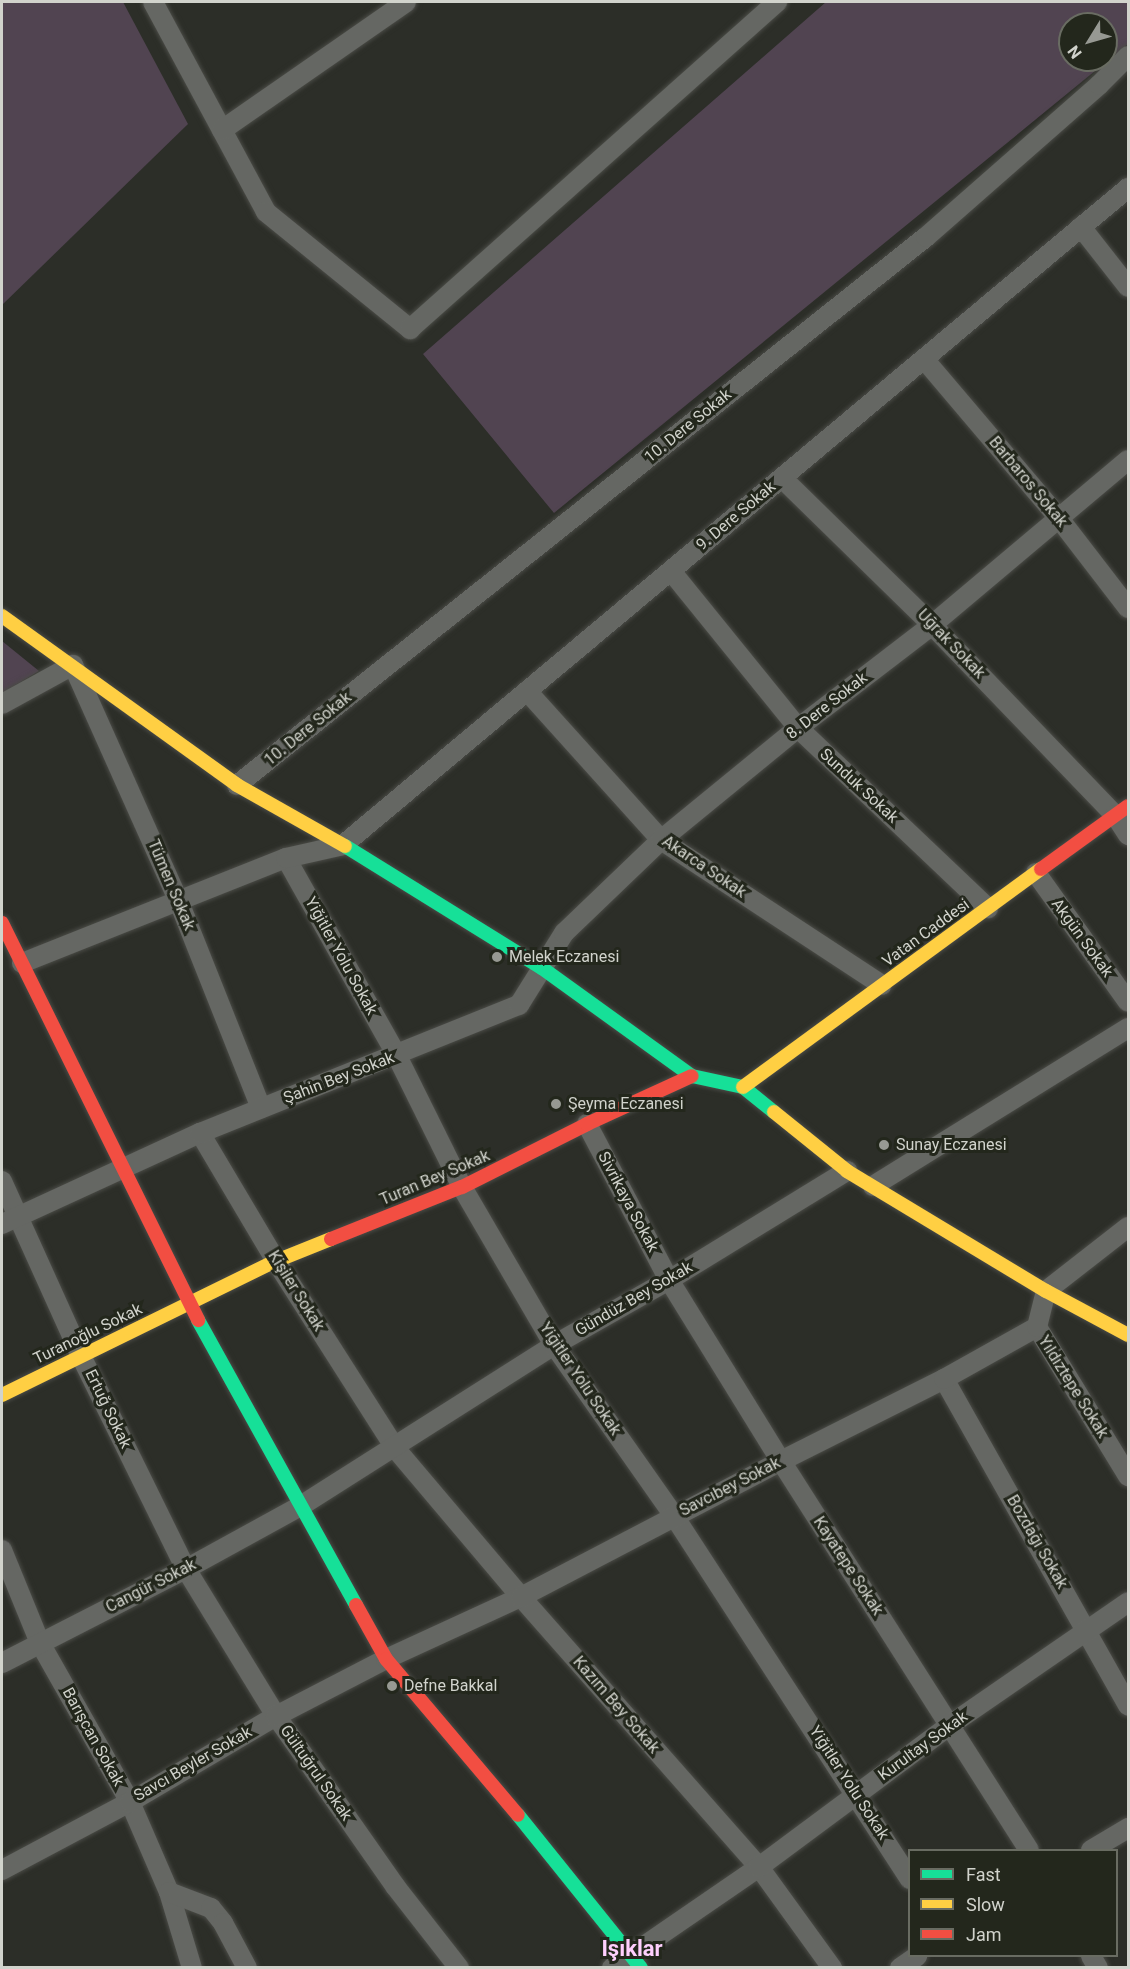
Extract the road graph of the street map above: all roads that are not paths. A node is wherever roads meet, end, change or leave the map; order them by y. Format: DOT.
graph roads {
  1 [pos="153,2"];
  2 [pos="406,2"];
  3 [pos="777,2"];
  4 [pos="1128,56"];
  5 [pos="222,130"];
  6 [pos="1128,188"];
  7 [pos="1081,227"];
  8 [pos="1128,287"];
  9 [pos="924,358"];
  10 [pos="1128,460"];
  11 [pos="782,478"];
  12 [pos="1058,517"];
  13 [pos="671,571"];
  14 [pos="1128,608"];
  15 [pos="2,616"];
  16 [pos="932,625"];
  17 [pos="73,664"];
  18 [pos="527,691"];
  19 [pos="2,704"];
  20 [pos="798,728"];
  21 [pos="237,785"];
  22 [pos="1122,811"];
  23 [pos="1128,835"];
  24 [pos="661,840"];
  25 [pos="343,845"];
  26 [pos="286,858"];
  27 [pos="1036,873"];
  28 [pos="180,902"];
  29 [pos="988,908"];
  30 [pos="2,923"];
  31 [pos="22,963"];
  32 [pos="542,969"];
  33 [pos="882,986"];
  34 [pos="1128,1002"];
  35 [pos="1128,1028"];
  36 [pos="397,1056"];
  37 [pos="692,1076"];
  38 [pos="743,1087"];
  39 [pos="261,1108"];
  40 [pos="587,1124"];
  41 [pos="200,1133"];
  42 [pos="120,1168"];
  43 [pos="848,1171"];
  44 [pos="2,1181"];
  45 [pos="873,1186"];
  46 [pos="462,1187"];
  47 [pos="10,1219"];
  48 [pos="1128,1227"];
  49 [pos="276,1261"];
  50 [pos="669,1280"];
  51 [pos="1046,1291"];
  52 [pos="189,1304"];
  53 [pos="1037,1327"];
  54 [pos="1128,1335"];
  55 [pos="554,1345"];
  56 [pos="81,1356"];
  57 [pos="944,1379"];
  58 [pos="2,1395"];
  59 [pos="395,1448"];
  60 [pos="780,1461"];
  61 [pos="1128,1476"];
  62 [pos="299,1507"];
  63 [pos="674,1516"];
  64 [pos="2,1550"];
  65 [pos="186,1569"];
  66 [pos="521,1597"];
  67 [pos="1128,1602"];
  68 [pos="1087,1631"];
  69 [pos="40,1643"];
  70 [pos="386,1659"];
  71 [pos="2,1663"];
  72 [pos="1128,1706"];
  73 [pos="276,1716"];
  74 [pos="950,1725"];
  75 [pos="856,1794"];
  76 [pos="130,1802"];
  77 [pos="1128,1828"];
  78 [pos="1028,1849"];
  79 [pos="1094,1849"];
  80 [pos="759,1867"];
  81 [pos="2,1870"];
  82 [pos="908,1877"];
  83 [pos="169,1892"];
  84 [pos="916,1957"];
  85 [pos="635,1960"];
  86 [pos="192,1968"];
  87 [pos="247,1968"];
  88 [pos="459,1968"];
  89 [pos="612,1968"];
  90 [pos="832,1968"];
  91 [pos="900,1968"];
  1 -- 5 [label="street"];
  2 -- 5 [label="street"];
  3 -- 5 [label="street"];
  4 -- 21 [label="street, 10. Dere Sokak"];
  6 -- 7 [label="street, 9. Dere Sokak"];
  7 -- 8 [label="street"];
  7 -- 9 [label="street, 9. Dere Sokak"];
  9 -- 11 [label="street, 9. Dere Sokak"];
  9 -- 12 [label="street, Barbaros Sokak"];
  10 -- 12 [label="street, 8. Dere Sokak"];
  11 -- 13 [label="street, 9. Dere Sokak"];
  11 -- 16 [label="street, Uğrak Sokak"];
  12 -- 14 [label="street, Barbaros Sokak"];
  12 -- 16 [label="street, 8. Dere Sokak"];
  13 -- 18 [label="street, 9. Dere Sokak"];
  13 -- 20 [label="street, Sunduk Sokak"];
  15 -- 17 [label="main road"];
  16 -- 20 [label="street, 8. Dere Sokak"];
  16 -- 22 [label="street, Uğrak Sokak"];
  17 -- 19 [label="street"];
  17 -- 21 [label="main road"];
  17 -- 28 [label="street, Tümen Sokak"];
  18 -- 24 [label="street, Akarca Sokak"];
  18 -- 25 [label="street, 9. Dere Sokak"];
  20 -- 24 [label="street, 8. Dere Sokak"];
  20 -- 29 [label="street, Sunduk Sokak"];
  21 -- 25 [label="main road"];
  22 -- 23 [label="street, Uğrak Sokak"];
  22 -- 27 [label="main road, Vatan Caddesi"];
  24 -- 32 [label="street, 8. Dere Sokak"];
  24 -- 33 [label="street, Akarca Sokak"];
  25 -- 26 [label="street"];
  25 -- 32 [label="main road"];
  26 -- 28 [label="street"];
  26 -- 36 [label="street, Yiğitler Yolu Sokak"];
  27 -- 29 [label="main road, Vatan Caddesi"];
  27 -- 34 [label="street, Akgün Sokak"];
  28 -- 31 [label="street"];
  28 -- 39 [label="street, Tümen Sokak"];
  29 -- 33 [label="main road, Vatan Caddesi"];
  30 -- 31 [label="main road"];
  31 -- 42 [label="main road"];
  32 -- 36 [label="street, Şahin Bey Sokak"];
  32 -- 37 [label="main road"];
  33 -- 38 [label="main road, Vatan Caddesi"];
  35 -- 45 [label="street"];
  36 -- 39 [label="street, Şahin Bey Sokak"];
  36 -- 46 [label="street, Yiğitler Yolu Sokak"];
  37 -- 38 [label="main road"];
  37 -- 40 [label="main road, Turan Bey Sokak"];
  38 -- 43 [label="main road"];
  39 -- 41 [label="street, Şahin Bey Sokak"];
  40 -- 46 [label="main road, Turan Bey Sokak"];
  40 -- 50 [label="street, Sivrikaya Sokak"];
  41 -- 42 [label="street, Şahin Bey Sokak"];
  41 -- 49 [label="street, Kişiler Sokak"];
  42 -- 47 [label="street, Şahin Bey Sokak"];
  42 -- 52 [label="main road"];
  43 -- 45 [label="main road"];
  43 -- 50 [label="street, Gündüz Bey Sokak"];
  44 -- 47 [label="street, Ertuğ Sokak"];
  45 -- 51 [label="main road"];
  46 -- 49 [label="main road, Turan Bey Sokak"];
  46 -- 55 [label="street, Yiğitler Yolu Sokak"];
  47 -- 56 [label="street, Ertuğ Sokak"];
  48 -- 51 [label="street"];
  49 -- 52 [label="main road, Turan Bey Sokak"];
  49 -- 59 [label="street, Kişiler Sokak"];
  50 -- 55 [label="street, Gündüz Bey Sokak"];
  50 -- 60 [label="street, Kayatepe Sokak"];
  51 -- 53 [label="street"];
  51 -- 54 [label="main road"];
  52 -- 56 [label="main road, Turanoğlu Sokak"];
  52 -- 62 [label="main road"];
  53 -- 57 [label="street, Savcıbey Sokak"];
  53 -- 61 [label="street, Yıldıztepe Sokak"];
  55 -- 59 [label="street, Gündüz Bey Sokak"];
  55 -- 63 [label="street, Yiğitler Yolu Sokak"];
  56 -- 58 [label="main road, Turanoğlu Sokak"];
  56 -- 65 [label="street, Ertuğ Sokak"];
  57 -- 60 [label="street, Savcıbey Sokak"];
  57 -- 68 [label="street, Bozdağı Sokak"];
  59 -- 62 [label="street, Gündüz Bey Sokak"];
  59 -- 66 [label="street, Kazım Bey Sokak"];
  60 -- 63 [label="street, Savcıbey Sokak"];
  60 -- 74 [label="street, Kayatepe Sokak"];
  62 -- 65 [label="street, Cangür Sokak"];
  62 -- 70 [label="main road"];
  63 -- 66 [label="street, Savcıbey Sokak"];
  63 -- 75 [label="street, Yiğitler Yolu Sokak"];
  64 -- 69 [label="street, Barışcan Sokak"];
  65 -- 69 [label="street, Cangür Sokak"];
  65 -- 73 [label="street, Gültuğrul Sokak"];
  66 -- 70 [label="street, Savcıbey Sokak"];
  66 -- 80 [label="street, Kazım Bey Sokak"];
  67 -- 68 [label="street, Kurultay Sokak"];
  68 -- 72 [label="street, Bozdağı Sokak"];
  68 -- 74 [label="street, Kurultay Sokak"];
  69 -- 71 [label="street, Cangür Sokak"];
  69 -- 76 [label="street, Barışcan Sokak"];
  70 -- 73 [label="street, Savcı Beyler Sokak"];
  70 -- 85 [label="main road"];
  73 -- 76 [label="street, Savcı Beyler Sokak"];
  73 -- 88 [label="street, Gültuğrul Sokak"];
  74 -- 75 [label="street, Kurultay Sokak"];
  74 -- 78 [label="street, Kayatepe Sokak"];
  75 -- 80 [label="street, Kurultay Sokak"];
  75 -- 82 [label="street, Yiğitler Yolu Sokak"];
  76 -- 81 [label="street, Savcı Beyler Sokak"];
  76 -- 83 [label="street, Barışcan Sokak"];
  77 -- 79 [label="street"];
  80 -- 85 [label="street, Kurultay Sokak"];
  80 -- 90 [label="street, Kazım Bey Sokak"];
  83 -- 86 [label="street, Barışcan Sokak"];
  83 -- 87 [label="street"];
  84 -- 91 [label="street"];
  85 -- 89 [label="street, Kurultay Sokak"];
}
